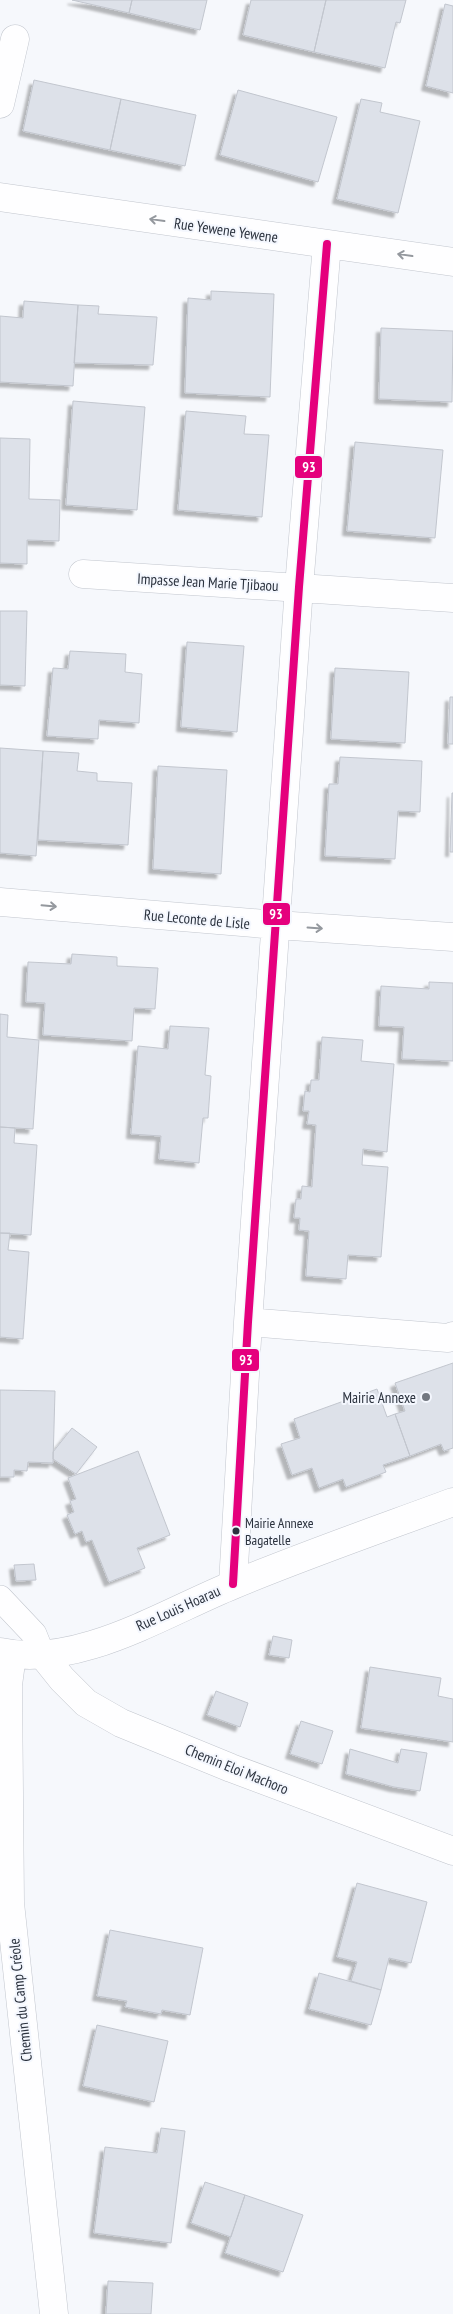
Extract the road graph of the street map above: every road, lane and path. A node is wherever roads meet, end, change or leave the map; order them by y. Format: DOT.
graph roads {
  1 [pos="15,39"];
  2 [pos="0,104"];
  3 [pos="0,197"];
  4 [pos="327,244"];
  5 [pos="453,262"];
  6 [pos="82,574"];
  7 [pos="299,587"];
  8 [pos="453,598"];
  9 [pos="0,902"];
  10 [pos="277,926"];
  11 [pos="453,937"];
  12 [pos="248,1322"];
  13 [pos="453,1336"];
  14 [pos="453,1502"];
  15 [pos="233,1584"];
  16 [pos="0,1598"];
  17 [pos="6,1654"];
  18 [pos="42,1654"];
  19 [pos="453,1851"];
  20 [pos="54,2314"];
  1 -- 2 [label="street"];
  4 -- 3 [label="street, Rue Yewene Yewene, one-way"];
  5 -- 4 [label="street, Rue Yewene Yewene, one-way"];
  4 -- 7 [label="street"];
  6 -- 7 [label="street, Impasse Jean Marie Tjibaou"];
  7 -- 8 [label="street, Impasse Jean Marie Tjibaou"];
  7 -- 10 [label="street"];
  9 -- 10 [label="street, Rue Leconte de Lisle, one-way"];
  10 -- 11 [label="street, Rue Leconte de Lisle, one-way"];
  10 -- 12 [label="street"];
  12 -- 13 [label="street"];
  12 -- 15 [label="street"];
  14 -- 15 [label="street, Rue Louis Hoarau"];
  15 -- 18 [label="street, Rue Louis Hoarau"];
  16 -- 18 [label="lane"];
  17 -- 18 [label="street, Rue Louis Hoarau"];
  17 -- 20 [label="street, Chemin du Camp Créole"];
  18 -- 19 [label="street, Chemin Eloi Machoro"];
}
